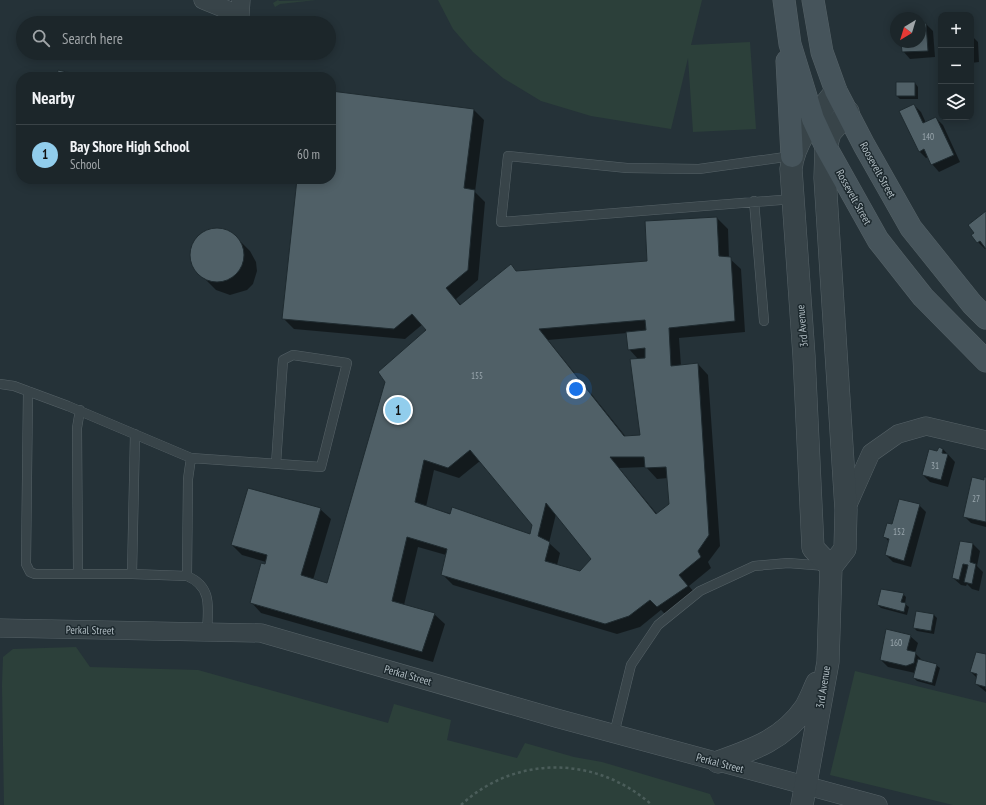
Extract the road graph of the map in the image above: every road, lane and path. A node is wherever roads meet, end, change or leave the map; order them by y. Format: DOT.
graph roads {
  1 [pos="203,0"];
  2 [pos="242,0"];
  3 [pos="784,0"];
  4 [pos="813,0"];
  5 [pos="790,44"];
  6 [pos="836,91"];
  7 [pos="848,112"];
  8 [pos="813,119"];
  9 [pos="826,148"];
  10 [pos="792,156"];
  11 [pos="793,199"];
  12 [pos="754,201"];
  13 [pos="834,305"];
  14 [pos="800,310"];
  15 [pos="986,318"];
  16 [pos="764,321"];
  17 [pos="986,361"];
  18 [pos="0,384"];
  19 [pos="28,391"];
  20 [pos="80,410"];
  21 [pos="135,434"];
  22 [pos="986,440"];
  23 [pos="191,458"];
  24 [pos="276,464"];
  25 [pos="846,510"];
  26 [pos="831,567"];
  27 [pos="78,574"];
  28 [pos="132,574"];
  29 [pos="187,576"];
  30 [pos="0,628"];
  31 [pos="207,632"];
  32 [pos="828,662"];
  33 [pos="614,734"];
  34 [pos="718,762"];
  35 [pos="804,796"];
  36 [pos="462,805"];
  37 [pos="652,805"];
  38 [pos="878,805"];
  1 -- 2 [label="street"];
  3 -- 5 [label="main road, Rossevelt Street"];
  4 -- 6 [label="main road, Roosevelt Street"];
  5 -- 8 [label="main road, Rossevelt Street"];
  5 -- 10 [label="main road"];
  6 -- 7 [label="main road, Roosevelt Street"];
  6 -- 8 [label="street, 3rd Avenue"];
  7 -- 9 [label="street"];
  7 -- 15 [label="main road, Roosevelt Street"];
  8 -- 9 [label="main road, Rossevelt Street"];
  8 -- 10 [label="street, 3rd Avenue"];
  9 -- 13 [label="street"];
  9 -- 17 [label="main road, Rossevelt Street"];
  10 -- 11 [label="street, 3rd Avenue"];
  10 -- 12 [label="lane"];
  11 -- 12 [label="lane"];
  11 -- 14 [label="street, 3rd Avenue"];
  12 -- 16 [label="lane"];
  13 -- 14 [label="street"];
  13 -- 25 [label="street"];
  14 -- 26 [label="street, 3rd Avenue"];
  18 -- 19 [label="lane"];
  19 -- 20 [label="lane"];
  19 -- 27 [label="lane"];
  20 -- 21 [label="lane"];
  20 -- 27 [label="lane"];
  21 -- 23 [label="lane"];
  21 -- 28 [label="lane"];
  22 -- 25 [label="street"];
  23 -- 24 [label="lane"];
  23 -- 29 [label="lane"];
  24 -- 24 [label="lane"];
  25 -- 26 [label="street"];
  26 -- 32 [label="street, 3rd Avenue"];
  26 -- 33 [label="lane"];
  27 -- 28 [label="lane"];
  28 -- 29 [label="lane"];
  29 -- 31 [label="lane"];
  30 -- 31 [label="street, Perkal Street"];
  31 -- 33 [label="street, Perkal Street"];
  32 -- 34 [label="street"];
  32 -- 35 [label="street, 3rd Avenue"];
  33 -- 34 [label="street, Perkal Street"];
  34 -- 35 [label="street, Perkal Street"];
  35 -- 38 [label="street, Perkal Street"];
  36 -- 37 [label="path"];
}
